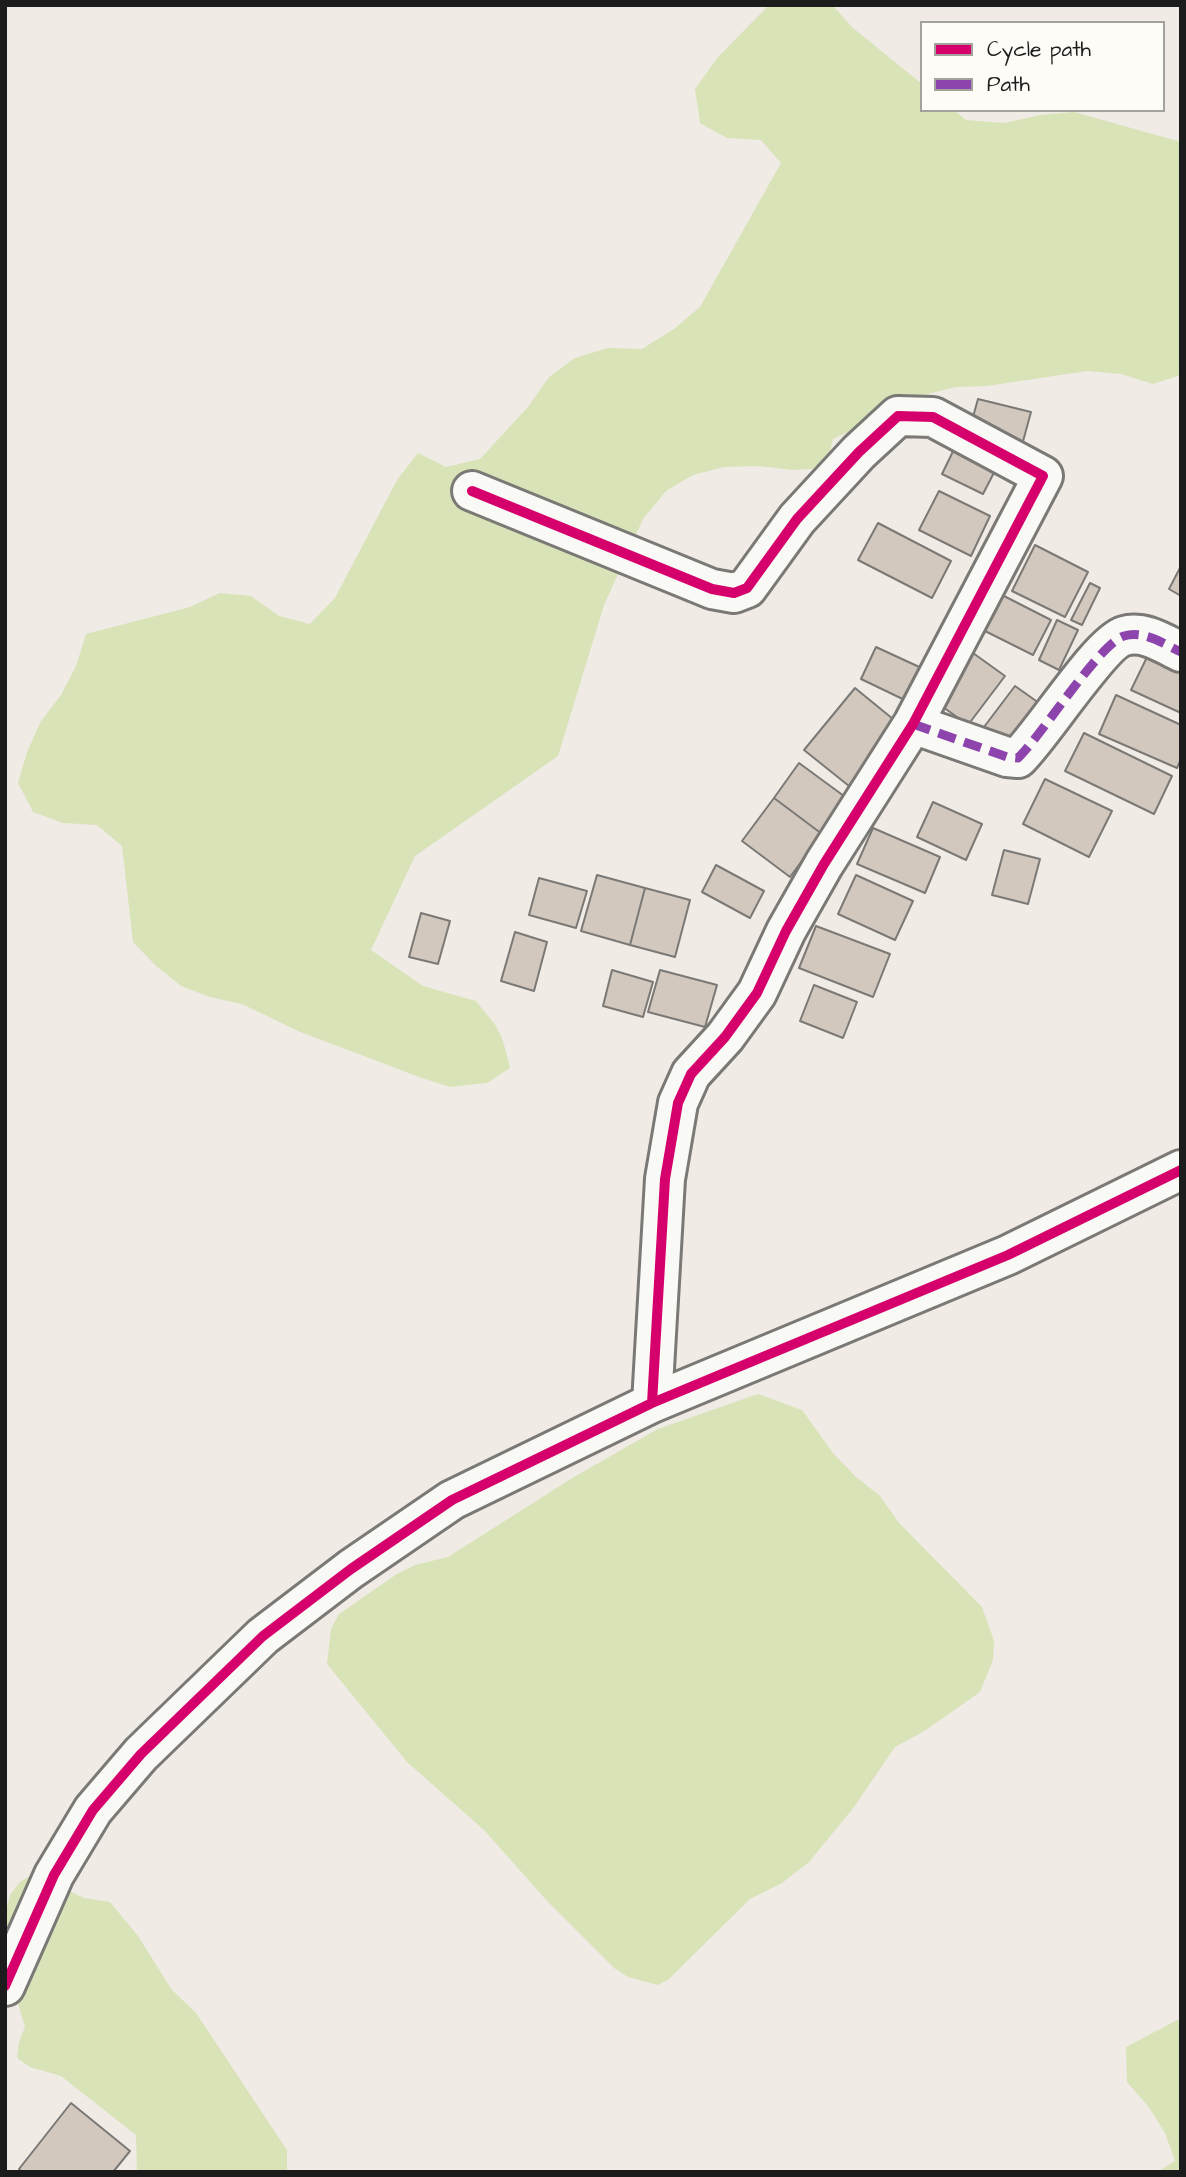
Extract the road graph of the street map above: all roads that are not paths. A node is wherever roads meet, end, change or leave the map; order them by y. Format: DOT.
graph roads {
  1 [pos="472,491"];
  2 [pos="1181,652"];
  3 [pos="914,724"];
  4 [pos="1181,1170"];
  5 [pos="652,1404"];
  6 [pos="5,1986"];
  1 -- 3 [label="street"];
  2 -- 3 [label="street"];
  3 -- 5 [label="street"];
  4 -- 5 [label="street"];
  5 -- 6 [label="street"];
}
